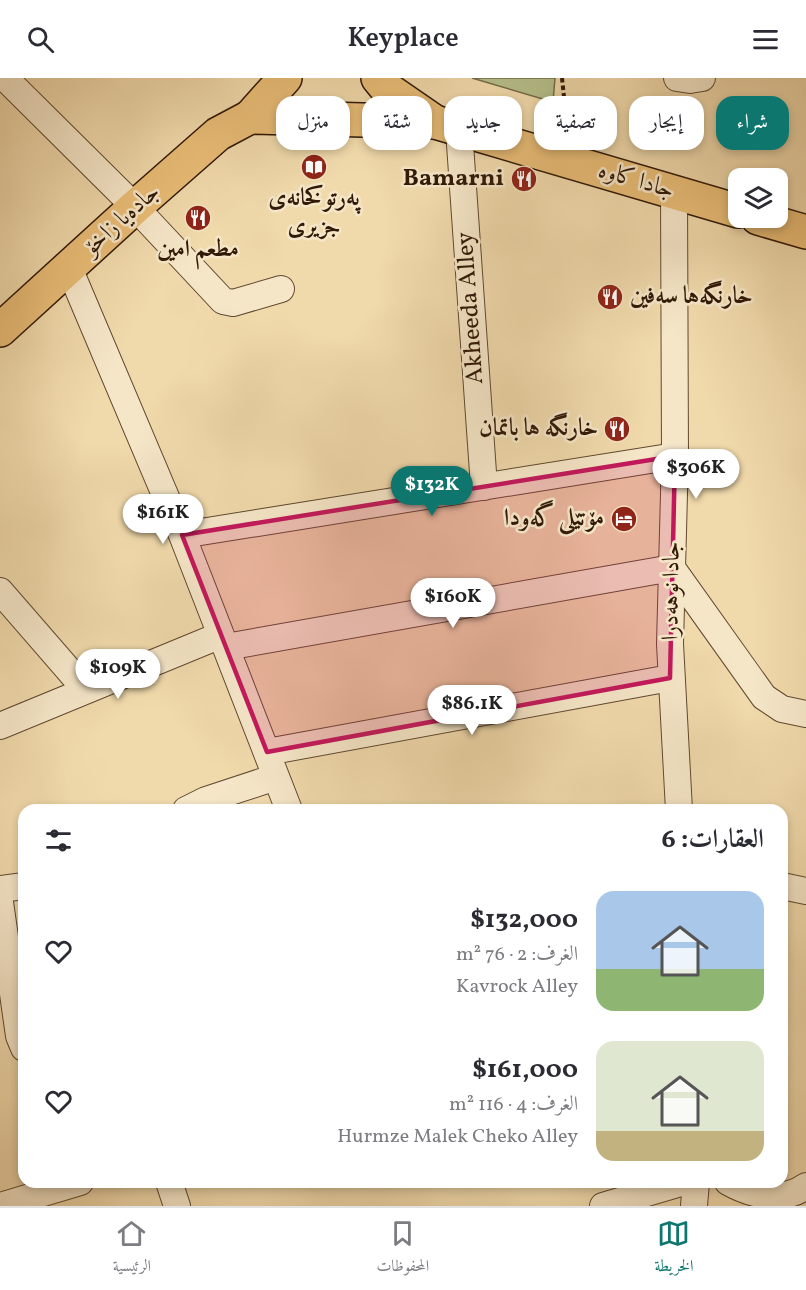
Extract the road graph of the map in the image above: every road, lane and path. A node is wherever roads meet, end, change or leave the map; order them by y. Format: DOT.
graph roads {
  1 [pos="285,78"];
  2 [pos="378,78"];
  3 [pos="562,78"];
  4 [pos="677,78"];
  5 [pos="702,78"];
  6 [pos="6,79"];
  7 [pos="250,117"];
  8 [pos="444,124"];
  9 [pos="444,126"];
  10 [pos="522,148"];
  11 [pos="449,150"];
  12 [pos="570,162"];
  13 [pos="674,191"];
  14 [pos="135,207"];
  15 [pos="728,208"];
  16 [pos="788,227"];
  17 [pos="806,232"];
  18 [pos="69,268"];
  19 [pos="281,289"];
  20 [pos="0,330"];
  21 [pos="675,456"];
  22 [pos="484,487"];
  23 [pos="182,535"];
  24 [pos="672,568"];
  25 [pos="0,591"];
  26 [pos="223,641"];
  27 [pos="670,678"];
  28 [pos="86,690"];
  29 [pos="806,714"];
  30 [pos="0,726"];
  31 [pos="267,752"];
  32 [pos="276,777"];
  33 [pos="198,804"];
  34 [pos="287,804"];
  35 [pos="679,804"];
  36 [pos="18,887"];
  37 [pos="788,887"];
  38 [pos="0,889"];
  39 [pos="806,891"];
  40 [pos="0,902"];
  41 [pos="18,1029"];
  42 [pos="806,1186"];
  43 [pos="60,1188"];
  44 [pos="171,1188"];
  45 [pos="664,1188"];
  46 [pos="696,1188"];
  47 [pos="739,1188"];
  48 [pos="0,1206"];
  49 [pos="177,1206"];
  50 [pos="603,1206"];
  51 [pos="694,1206"];
  1 -- 7 [label="main road"];
  2 -- 8 [label="main road"];
  3 -- 12 [label="path"];
  4 -- 5 [label="street"];
  6 -- 14 [label="street"];
  7 -- 9 [label="main road, جادا کاوه‌"];
  7 -- 14 [label="main road, جادەیا زاخۆ"];
  10 -- 12 [label="main road, جادا کاوه‌"];
  11 -- 22 [label="street, Akheeda Alley"];
  12 -- 13 [label="main road, جادا کاوه‌"];
  13 -- 15 [label="main road, جادا کاوه‌"];
  13 -- 21 [label="street, جادا نوهەدرا"];
  14 -- 18 [label="main road, جادەیا زاخۆ"];
  14 -- 19 [label="street"];
  16 -- 17 [label="main road"];
  18 -- 20 [label="main road, جادەیا زاخۆ"];
  18 -- 23 [label="street"];
  21 -- 22 [label="street"];
  21 -- 24 [label="street, جادا نوهەدرا"];
  22 -- 23 [label="street"];
  23 -- 26 [label="street"];
  24 -- 26 [label="street"];
  24 -- 27 [label="street, جادا نوهەدرا"];
  24 -- 29 [label="street"];
  25 -- 28 [label="street"];
  26 -- 28 [label="street"];
  26 -- 31 [label="street"];
  27 -- 31 [label="street"];
  27 -- 35 [label="street, جادا نوهەدرا"];
  28 -- 30 [label="street"];
  31 -- 32 [label="street"];
  32 -- 33 [label="street"];
  32 -- 34 [label="street"];
  36 -- 38 [label="street"];
  37 -- 39 [label="street"];
  40 -- 41 [label="street"];
  42 -- 47 [label="street"];
  43 -- 48 [label="street"];
  44 -- 49 [label="street"];
  45 -- 50 [label="street"];
  46 -- 51 [label="street"];
}
